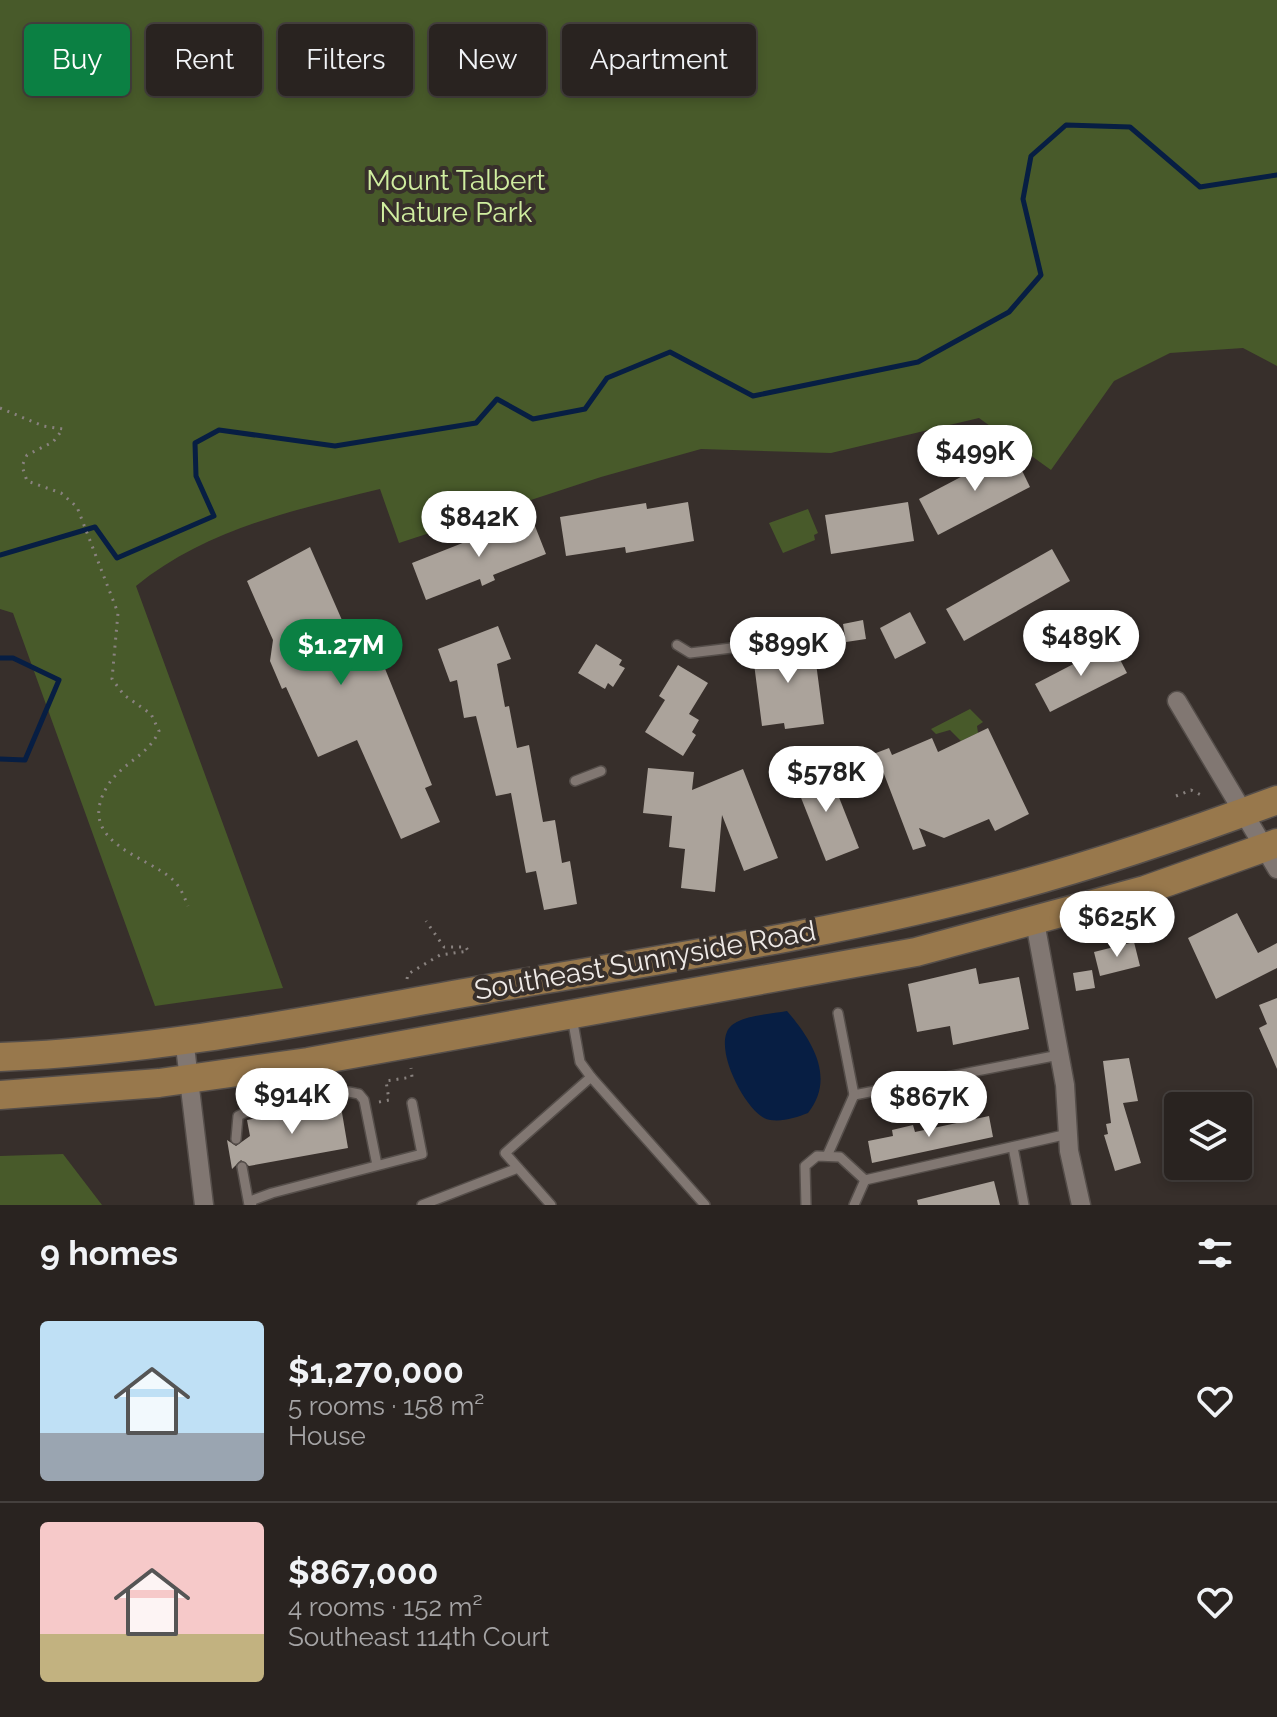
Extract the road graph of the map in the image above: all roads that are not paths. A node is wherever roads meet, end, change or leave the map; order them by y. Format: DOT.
graph roads {
  1 [pos="677,645"];
  2 [pos="740,647"];
  3 [pos="1177,701"];
  4 [pos="601,771"];
  5 [pos="575,781"];
  6 [pos="1277,800"];
  7 [pos="1243,812"];
  8 [pos="1273,853"];
  9 [pos="1035,922"];
  10 [pos="838,1013"];
  11 [pos="572,1015"];
  12 [pos="184,1038"];
  13 [pos="1059,1055"];
  14 [pos="4,1057"];
  15 [pos="591,1077"];
  16 [pos="189,1078"];
  17 [pos="4,1095"];
  18 [pos="854,1095"];
  19 [pos="412,1103"];
  20 [pos="1068,1134"];
  21 [pos="236,1139"];
  22 [pos="1013,1147"];
  23 [pos="828,1154"];
  24 [pos="377,1165"];
  25 [pos="242,1167"];
  26 [pos="518,1168"];
  27 [pos="865,1180"];
  28 [pos="204,1205"];
  29 [pos="250,1205"];
  30 [pos="422,1205"];
  31 [pos="551,1205"];
  32 [pos="705,1205"];
  33 [pos="806,1205"];
  34 [pos="854,1205"];
  35 [pos="1024,1205"];
  36 [pos="1081,1205"];
  1 -- 2 [label="lane"];
  3 -- 7 [label="street"];
  4 -- 5 [label="lane"];
  6 -- 7 [label="main road, Southeast Sunnyside Road"];
  7 -- 8 [label="street"];
  7 -- 12 [label="main road, Southeast Sunnyside Road"];
  8 -- 9 [label="main road, Southeast Sunnyside Road"];
  9 -- 11 [label="main road, Southeast Sunnyside Road"];
  9 -- 13 [label="street"];
  10 -- 18 [label="lane"];
  11 -- 15 [label="lane"];
  11 -- 16 [label="main road, Southeast Sunnyside Road"];
  12 -- 14 [label="main road, Southeast Sunnyside Road"];
  12 -- 16 [label="street"];
  13 -- 18 [label="lane"];
  13 -- 20 [label="street"];
  15 -- 26 [label="lane"];
  15 -- 32 [label="lane"];
  16 -- 17 [label="main road, Southeast Sunnyside Road"];
  16 -- 28 [label="street"];
  18 -- 23 [label="lane"];
  19 -- 24 [label="lane"];
  20 -- 22 [label="lane"];
  20 -- 36 [label="street"];
  21 -- 24 [label="lane"];
  22 -- 27 [label="lane"];
  22 -- 35 [label="lane"];
  23 -- 27 [label="lane"];
  23 -- 33 [label="lane"];
  24 -- 29 [label="lane"];
  25 -- 29 [label="lane"];
  26 -- 30 [label="lane"];
  26 -- 31 [label="lane"];
  27 -- 34 [label="lane"];
}
